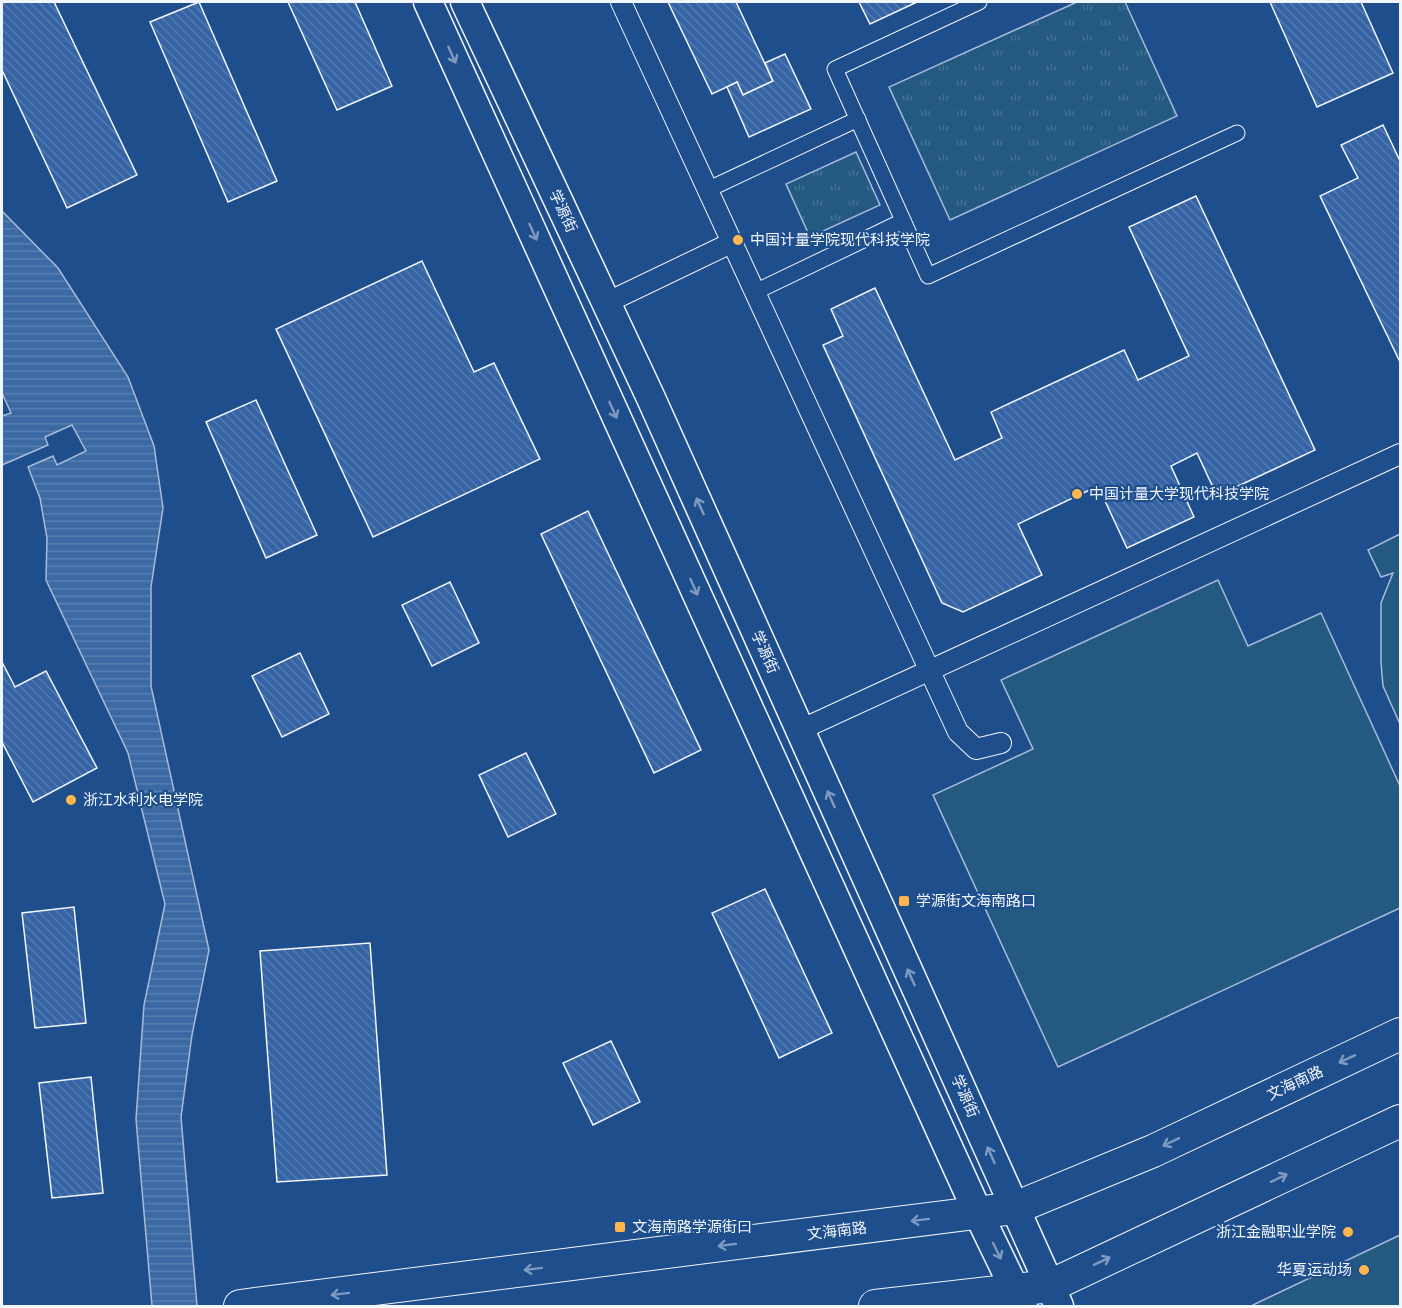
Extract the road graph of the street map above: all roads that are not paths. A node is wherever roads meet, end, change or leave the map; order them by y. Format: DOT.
graph roads {
  1 [pos="428,2"];
  2 [pos="465,2"];
  3 [pos="621,2"];
  4 [pos="980,2"];
  5 [pos="858,119"];
  6 [pos="1237,133"];
  7 [pos="707,190"];
  8 [pos="903,221"];
  9 [pos="731,243"];
  10 [pos="755,292"];
  11 [pos="606,303"];
  12 [pos="1401,454"];
  13 [pos="929,671"];
  14 [pos="800,730"];
  15 [pos="1000,743"];
  16 [pos="1401,1034"];
  17 [pos="1401,1121"];
  18 [pos="1015,1208"];
  19 [pos="978,1213"];
  20 [pos="1054,1296"];
  21 [pos="1019,1298"];
  22 [pos="240,1306"];
  23 [pos="875,1306"];
  1 -- 19 [label="main road, one-way"];
  2 -- 11 [label="main road, 学源街"];
  3 -- 7 [label="street"];
  4 -- 5 [label="street"];
  5 -- 7 [label="street"];
  5 -- 8 [label="street"];
  6 -- 8 [label="street"];
  7 -- 9 [label="street"];
  8 -- 10 [label="street"];
  9 -- 10 [label="street"];
  9 -- 11 [label="street"];
  10 -- 13 [label="street"];
  14 -- 11 [label="main road, 学源街, one-way"];
  12 -- 13 [label="street"];
  13 -- 14 [label="street"];
  13 -- 15 [label="street"];
  18 -- 14 [label="main road, 学源街, one-way"];
  16 -- 18 [label="main road, 文海南路, one-way"];
  20 -- 17 [label="main road, one-way"];
  18 -- 19 [label="main road, 文海南路"];
  18 -- 20 [label="main road, 学源街"];
  19 -- 21 [label="main road, one-way"];
  19 -- 22 [label="main road, 文海南路, one-way"];
  20 -- 21 [label="main road"];
  21 -- 23 [label="main road"];
}
